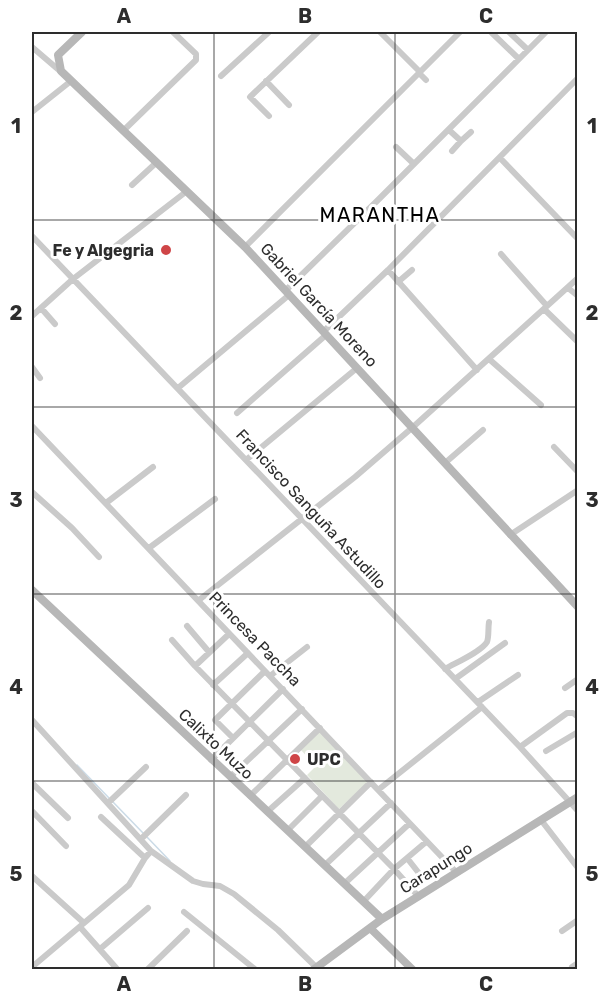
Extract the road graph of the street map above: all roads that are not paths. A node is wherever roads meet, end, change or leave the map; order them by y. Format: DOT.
graph roads {
  1 [pos="82,32"];
  2 [pos="173,32"];
  3 [pos="268,32"];
  4 [pos="318,32"];
  5 [pos="380,32"];
  6 [pos="460,32"];
  7 [pos="491,32"];
  8 [pos="510,32"];
  9 [pos="546,32"];
  10 [pos="32,47"];
  11 [pos="528,50"];
  12 [pos="519,59"];
  13 [pos="61,71"];
  14 [pos="419,72"];
  15 [pos="221,76"];
  16 [pos="578,78"];
  17 [pos="426,80"];
  18 [pos="71,81"];
  19 [pos="266,81"];
  20 [pos="289,105"];
  21 [pos="32,112"];
  22 [pos="269,116"];
  23 [pos="124,130"];
  24 [pos="449,130"];
  25 [pos="471,132"];
  26 [pos="461,141"];
  27 [pos="396,147"];
  28 [pos="452,151"];
  29 [pos="501,158"];
  30 [pos="157,162"];
  31 [pos="414,164"];
  32 [pos="132,185"];
  33 [pos="187,191"];
  34 [pos="32,236"];
  35 [pos="578,239"];
  36 [pos="245,247"];
  37 [pos="501,254"];
  38 [pos="388,270"];
  39 [pos="412,270"];
  40 [pos="578,278"];
  41 [pos="73,279"];
  42 [pos="398,282"];
  43 [pos="568,288"];
  44 [pos="287,293"];
  45 [pos="578,296"];
  46 [pos="545,307"];
  47 [pos="41,308"];
  48 [pos="32,316"];
  49 [pos="56,324"];
  50 [pos="324,333"];
  51 [pos="578,342"];
  52 [pos="489,359"];
  53 [pos="32,367"];
  54 [pos="357,368"];
  55 [pos="477,370"];
  56 [pos="40,378"];
  57 [pos="178,388"];
  58 [pos="541,405"];
  59 [pos="237,413"];
  60 [pos="32,426"];
  61 [pos="413,428"];
  62 [pos="483,430"];
  63 [pos="555,447"];
  64 [pos="246,460"];
  65 [pos="445,463"];
  66 [pos="153,467"];
  67 [pos="578,472"];
  68 [pos="578,490"];
  69 [pos="32,492"];
  70 [pos="214,499"];
  71 [pos="106,503"];
  72 [pos="301,519"];
  73 [pos="510,535"];
  74 [pos="149,548"];
  75 [pos="99,557"];
  76 [pos="32,591"];
  77 [pos="199,600"];
  78 [pos="578,607"];
  79 [pos="489,622"];
  80 [pos="187,626"];
  81 [pos="229,634"];
  82 [pos="172,640"];
  83 [pos="506,643"];
  84 [pos="307,647"];
  85 [pos="209,652"];
  86 [pos="248,653"];
  87 [pos="195,666"];
  88 [pos="445,669"];
  89 [pos="268,674"];
  90 [pos="518,675"];
  91 [pos="455,679"];
  92 [pos="578,680"];
  93 [pos="213,685"];
  94 [pos="565,688"];
  95 [pos="283,689"];
  96 [pos="231,704"];
  97 [pos="480,705"];
  98 [pos="302,708"];
  99 [pos="578,717"];
  100 [pos="32,720"];
  101 [pos="249,722"];
  102 [pos="320,728"];
  103 [pos="578,732"];
  104 [pos="233,738"];
  105 [pos="268,741"];
  106 [pos="520,747"];
  107 [pos="546,751"];
  108 [pos="211,760"];
  109 [pos="287,760"];
  110 [pos="146,767"];
  111 [pos="230,777"];
  112 [pos="305,778"];
  113 [pos="370,782"];
  114 [pos="32,783"];
  115 [pos="378,790"];
  116 [pos="186,795"];
  117 [pos="249,796"];
  118 [pos="322,796"];
  119 [pos="574,799"];
  120 [pos="108,802"];
  121 [pos="391,803"];
  122 [pos="32,811"];
  123 [pos="578,811"];
  124 [pos="267,812"];
  125 [pos="338,813"];
  126 [pos="101,817"];
  127 [pos="68,818"];
  128 [pos="541,820"];
  129 [pos="409,824"];
  130 [pos="288,830"];
  131 [pos="358,833"];
  132 [pos="141,839"];
  133 [pos="426,842"];
  134 [pos="66,846"];
  135 [pos="305,847"];
  136 [pos="152,851"];
  137 [pos="377,852"];
  138 [pos="145,858"];
  139 [pos="407,858"];
  140 [pos="325,865"];
  141 [pos="578,868"];
  142 [pos="394,869"];
  143 [pos="418,872"];
  144 [pos="457,873"];
  145 [pos="32,876"];
  146 [pos="344,884"];
  147 [pos="419,897"];
  148 [pos="363,902"];
  149 [pos="148,908"];
  150 [pos="184,912"];
  151 [pos="382,919"];
  152 [pos="578,920"];
  153 [pos="82,925"];
  154 [pos="370,928"];
  155 [pos="562,930"];
  156 [pos="187,931"];
  157 [pos="100,949"];
  158 [pos="35,967"];
  159 [pos="315,968"];
  160 [pos="118,969"];
  161 [pos="147,969"];
  162 [pos="256,969"];
  163 [pos="413,969"];
  1 -- 13 [label="street"];
  2 -- 23 [label="street"];
  3 -- 15 [label="street"];
  4 -- 19 [label="street"];
  5 -- 14 [label="street"];
  6 -- 14 [label="street"];
  7 -- 12 [label="street"];
  8 -- 11 [label="street"];
  9 -- 11 [label="street"];
  10 -- 13 [label="street"];
  11 -- 12 [label="street"];
  12 -- 24 [label="street"];
  13 -- 18 [label="street, Gabriel García Moreno"];
  14 -- 17 [label="street"];
  14 -- 36 [label="street"];
  16 -- 29 [label="street"];
  18 -- 21 [label="street"];
  18 -- 23 [label="street, Gabriel García Moreno"];
  19 -- 20 [label="street"];
  19 -- 22 [label="street"];
  23 -- 30 [label="street, Gabriel García Moreno"];
  24 -- 26 [label="street"];
  24 -- 31 [label="street"];
  25 -- 26 [label="street"];
  26 -- 28 [label="street"];
  27 -- 31 [label="street"];
  29 -- 35 [label="street"];
  29 -- 38 [label="street"];
  30 -- 32 [label="street"];
  30 -- 33 [label="street, Gabriel García Moreno"];
  31 -- 44 [label="street"];
  33 -- 36 [label="street, Gabriel García Moreno"];
  33 -- 41 [label="street"];
  34 -- 41 [label="street, Francisco Sanguña Astudillo"];
  36 -- 44 [label="street, Gabriel García Moreno"];
  37 -- 46 [label="street"];
  38 -- 42 [label="street"];
  38 -- 50 [label="street"];
  39 -- 42 [label="street"];
  40 -- 43 [label="street"];
  41 -- 47 [label="street"];
  41 -- 57 [label="street, Francisco Sanguña Astudillo"];
  42 -- 55 [label="street"];
  43 -- 45 [label="street"];
  43 -- 46 [label="street"];
  44 -- 50 [label="street, Gabriel García Moreno"];
  44 -- 57 [label="street"];
  46 -- 51 [label="street"];
  46 -- 52 [label="street"];
  47 -- 48 [label="street"];
  47 -- 49 [label="street"];
  50 -- 54 [label="street, Gabriel García Moreno"];
  50 -- 59 [label="street"];
  52 -- 55 [label="street"];
  52 -- 58 [label="street"];
  53 -- 56 [label="street"];
  54 -- 61 [label="street, Gabriel García Moreno"];
  54 -- 64 [label="street"];
  55 -- 61 [label="street"];
  57 -- 64 [label="street, Francisco Sanguña Astudillo"];
  60 -- 71 [label="street, Princesa Paccha"];
  61 -- 65 [label="street, Gabriel García Moreno"];
  61 -- 72 [label="street"];
  62 -- 65 [label="street"];
  63 -- 67 [label="street"];
  64 -- 72 [label="street, Francisco Sanguña Astudillo"];
  65 -- 73 [label="street, Gabriel García Moreno"];
  66 -- 71 [label="street"];
  68 -- 73 [label="street"];
  69 -- 75 [label="street"];
  70 -- 74 [label="street"];
  71 -- 74 [label="street, Princesa Paccha"];
  72 -- 77 [label="street"];
  72 -- 88 [label="street, Francisco Sanguña Astudillo"];
  73 -- 78 [label="street, Gabriel García Moreno"];
  74 -- 77 [label="street, Princesa Paccha"];
  76 -- 108 [label="street, Calixto Muzo"];
  77 -- 81 [label="street, Princesa Paccha"];
  79 -- 88 [label="street"];
  80 -- 85 [label="street"];
  81 -- 85 [label="street"];
  81 -- 86 [label="street, Princesa Paccha"];
  82 -- 87 [label="street"];
  83 -- 91 [label="street"];
  84 -- 89 [label="street"];
  85 -- 87 [label="street"];
  86 -- 89 [label="street, Princesa Paccha"];
  86 -- 93 [label="street"];
  87 -- 93 [label="street"];
  88 -- 91 [label="street, Francisco Sanguña Astudillo"];
  89 -- 95 [label="street, Princesa Paccha"];
  89 -- 96 [label="street"];
  90 -- 97 [label="street"];
  91 -- 97 [label="street, Francisco Sanguña Astudillo"];
  92 -- 94 [label="street"];
  93 -- 96 [label="street"];
  95 -- 98 [label="street, Princesa Paccha"];
  95 -- 101 [label="street"];
  96 -- 101 [label="street"];
  96 -- 104 [label="street"];
  97 -- 106 [label="street, Francisco Sanguña Astudillo"];
  97 -- 115 [label="street"];
  98 -- 102 [label="street, Princesa Paccha"];
  98 -- 105 [label="street"];
  99 -- 106 [label="street"];
  100 -- 120 [label="street"];
  101 -- 104 [label="street"];
  101 -- 105 [label="street"];
  102 -- 109 [label="street"];
  102 -- 113 [label="street, Princesa Paccha"];
  103 -- 107 [label="street"];
  104 -- 108 [label="street"];
  105 -- 109 [label="street"];
  105 -- 111 [label="street"];
  106 -- 119 [label="street, Francisco Sanguña Astudillo"];
  108 -- 111 [label="street, Calixto Muzo"];
  109 -- 112 [label="street"];
  109 -- 117 [label="street"];
  110 -- 120 [label="street"];
  111 -- 117 [label="street, Calixto Muzo"];
  112 -- 118 [label="street"];
  112 -- 124 [label="street"];
  113 -- 115 [label="street, Princesa Paccha"];
  113 -- 125 [label="street"];
  114 -- 127 [label="street"];
  115 -- 121 [label="street, Princesa Paccha"];
  116 -- 132 [label="street"];
  117 -- 124 [label="street, Calixto Muzo"];
  118 -- 125 [label="street"];
  118 -- 130 [label="street"];
  119 -- 123 [label="street, Francisco Sanguña Astudillo"];
  119 -- 128 [label="street, Carapungo"];
  120 -- 132 [label="street"];
  121 -- 129 [label="street, Princesa Paccha"];
  121 -- 131 [label="street"];
  122 -- 134 [label="street"];
  124 -- 130 [label="street, Calixto Muzo"];
  125 -- 131 [label="street"];
  125 -- 135 [label="street"];
  126 -- 138 [label="street"];
  128 -- 141 [label="street"];
  128 -- 144 [label="street, Carapungo"];
  129 -- 133 [label="street, Princesa Paccha"];
  129 -- 137 [label="street"];
  130 -- 135 [label="street, Calixto Muzo"];
  131 -- 137 [label="street"];
  131 -- 140 [label="street"];
  132 -- 136 [label="street"];
  133 -- 139 [label="street"];
  133 -- 144 [label="street, Princesa Paccha"];
  135 -- 140 [label="street, Calixto Muzo"];
  136 -- 138 [label="street"];
  136 -- 159 [label="street"];
  137 -- 142 [label="street"];
  137 -- 146 [label="street"];
  138 -- 153 [label="street"];
  139 -- 142 [label="street"];
  139 -- 143 [label="street"];
  140 -- 146 [label="street, Calixto Muzo"];
  142 -- 147 [label="street"];
  142 -- 148 [label="street"];
  144 -- 147 [label="street, Carapungo"];
  145 -- 153 [label="street"];
  146 -- 148 [label="street, Calixto Muzo"];
  147 -- 151 [label="street, Carapungo"];
  148 -- 151 [label="street, Calixto Muzo"];
  149 -- 157 [label="street"];
  150 -- 162 [label="street"];
  151 -- 154 [label="street, Carapungo"];
  152 -- 155 [label="street"];
  153 -- 157 [label="street"];
  153 -- 158 [label="street"];
  154 -- 159 [label="street, Carapungo"];
  154 -- 163 [label="street"];
  156 -- 161 [label="street"];
  157 -- 160 [label="street"];
}
